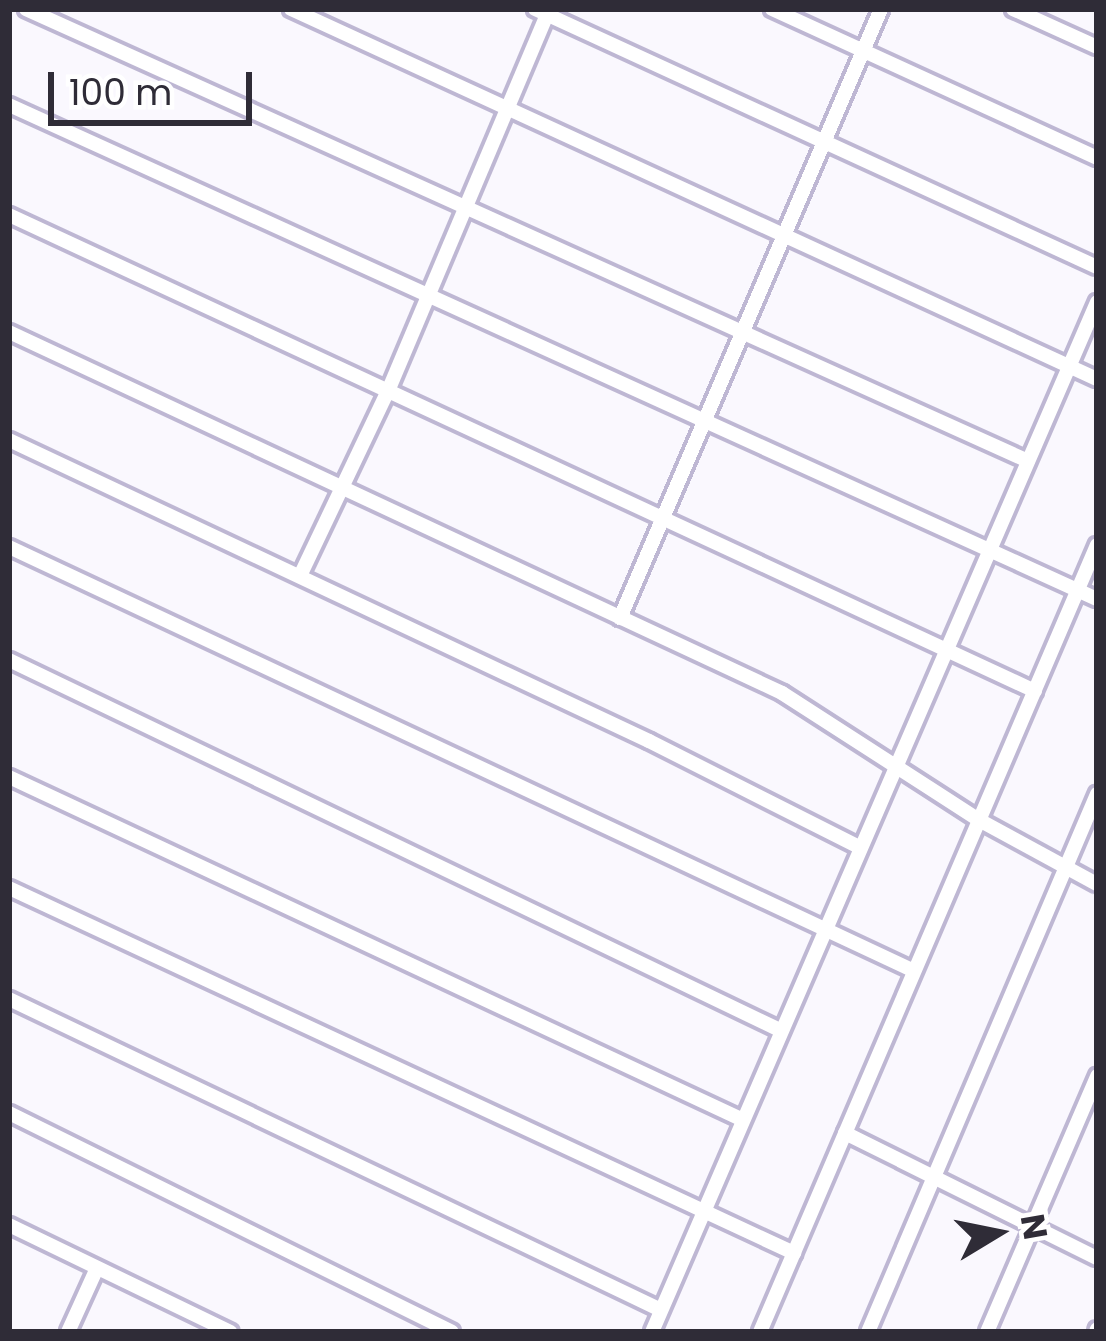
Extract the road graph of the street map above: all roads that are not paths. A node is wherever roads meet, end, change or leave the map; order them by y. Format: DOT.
graph roads {
  1 [pos="26,9"];
  2 [pos="291,9"];
  3 [pos="772,9"];
  4 [pos="881,9"];
  5 [pos="1013,9"];
  6 [pos="543,11"];
  7 [pos="1097,47"];
  8 [pos="864,50"];
  9 [pos="9,105"];
  10 [pos="508,109"];
  11 [pos="824,143"];
  12 [pos="1097,158"];
  13 [pos="464,207"];
  14 [pos="9,215"];
  15 [pos="785,236"];
  16 [pos="1097,267"];
  17 [pos="425,296"];
  18 [pos="1097,302"];
  19 [pos="9,332"];
  20 [pos="744,333"];
  21 [pos="1069,366"];
  22 [pos="1097,379"];
  23 [pos="388,392"];
  24 [pos="702,422"];
  25 [pos="9,440"];
  26 [pos="1028,461"];
  27 [pos="345,489"];
  28 [pos="662,518"];
  29 [pos="1097,545"];
  30 [pos="9,548"];
  31 [pos="988,553"];
  32 [pos="300,576"];
  33 [pos="1078,591"];
  34 [pos="1097,599"];
  35 [pos="620,618"];
  36 [pos="946,650"];
  37 [pos="9,660"];
  38 [pos="1035,691"];
  39 [pos="896,767"];
  40 [pos="9,777"];
  41 [pos="1097,794"];
  42 [pos="979,820"];
  43 [pos="861,848"];
  44 [pos="1066,866"];
  45 [pos="1097,884"];
  46 [pos="9,888"];
  47 [pos="826,930"];
  48 [pos="914,971"];
  49 [pos="9,1000"];
  50 [pos="782,1031"];
  51 [pos="1097,1076"];
  52 [pos="9,1113"];
  53 [pos="743,1120"];
  54 [pos="845,1133"];
  55 [pos="935,1173"];
  56 [pos="704,1211"];
  57 [pos="1034,1224"];
  58 [pos="9,1225"];
  59 [pos="794,1253"];
  60 [pos="1097,1258"];
  61 [pos="97,1268"];
  62 [pos="661,1310"];
  63 [pos="213,1328"];
  64 [pos="68,1332"];
  65 [pos="230,1332"];
  66 [pos="452,1332"];
  67 [pos="652,1332"];
  68 [pos="760,1332"];
  69 [pos="868,1332"];
  70 [pos="987,1332"];
  1 -- 13 [label="street"];
  2 -- 10 [label="street"];
  3 -- 8 [label="street"];
  4 -- 8 [label="street"];
  5 -- 7 [label="street"];
  6 -- 10 [label="street"];
  6 -- 11 [label="street"];
  8 -- 11 [label="street"];
  8 -- 12 [label="street"];
  9 -- 17 [label="street"];
  10 -- 13 [label="street"];
  10 -- 15 [label="street"];
  11 -- 15 [label="street"];
  11 -- 16 [label="street"];
  13 -- 17 [label="street"];
  13 -- 20 [label="street"];
  14 -- 23 [label="street"];
  15 -- 20 [label="street"];
  15 -- 21 [label="street"];
  17 -- 23 [label="street"];
  17 -- 24 [label="street"];
  18 -- 21 [label="street"];
  19 -- 27 [label="street"];
  20 -- 24 [label="street"];
  20 -- 26 [label="street"];
  21 -- 22 [label="street"];
  21 -- 26 [label="street"];
  23 -- 27 [label="street"];
  23 -- 28 [label="street"];
  24 -- 28 [label="street"];
  24 -- 31 [label="street"];
  25 -- 32 [label="street"];
  26 -- 31 [label="street"];
  27 -- 32 [label="street"];
  27 -- 35 [label="street"];
  28 -- 35 [label="street"];
  28 -- 36 [label="street"];
  29 -- 33 [label="street"];
  30 -- 47 [label="street"];
  31 -- 33 [label="street"];
  31 -- 36 [label="street"];
  32 -- 43 [label="street"];
  33 -- 34 [label="street"];
  33 -- 38 [label="street"];
  35 -- 39 [label="street"];
  36 -- 38 [label="street"];
  36 -- 39 [label="street"];
  37 -- 50 [label="street"];
  38 -- 42 [label="street"];
  39 -- 42 [label="street"];
  39 -- 43 [label="street"];
  40 -- 53 [label="street"];
  41 -- 44 [label="street"];
  42 -- 44 [label="street"];
  42 -- 48 [label="street"];
  43 -- 47 [label="street"];
  44 -- 45 [label="street"];
  44 -- 55 [label="street"];
  46 -- 56 [label="street"];
  47 -- 48 [label="street"];
  47 -- 50 [label="street"];
  48 -- 54 [label="street"];
  49 -- 62 [label="street"];
  50 -- 53 [label="street"];
  51 -- 57 [label="street"];
  52 -- 66 [label="street"];
  53 -- 56 [label="street"];
  54 -- 55 [label="street"];
  54 -- 59 [label="street"];
  55 -- 57 [label="street"];
  55 -- 69 [label="street"];
  56 -- 59 [label="street"];
  56 -- 62 [label="street"];
  57 -- 60 [label="street"];
  57 -- 70 [label="street"];
  58 -- 61 [label="street"];
  59 -- 68 [label="street"];
  61 -- 63 [label="street"];
  61 -- 64 [label="street"];
  62 -- 67 [label="street"];
  63 -- 65 [label="street"];
}
